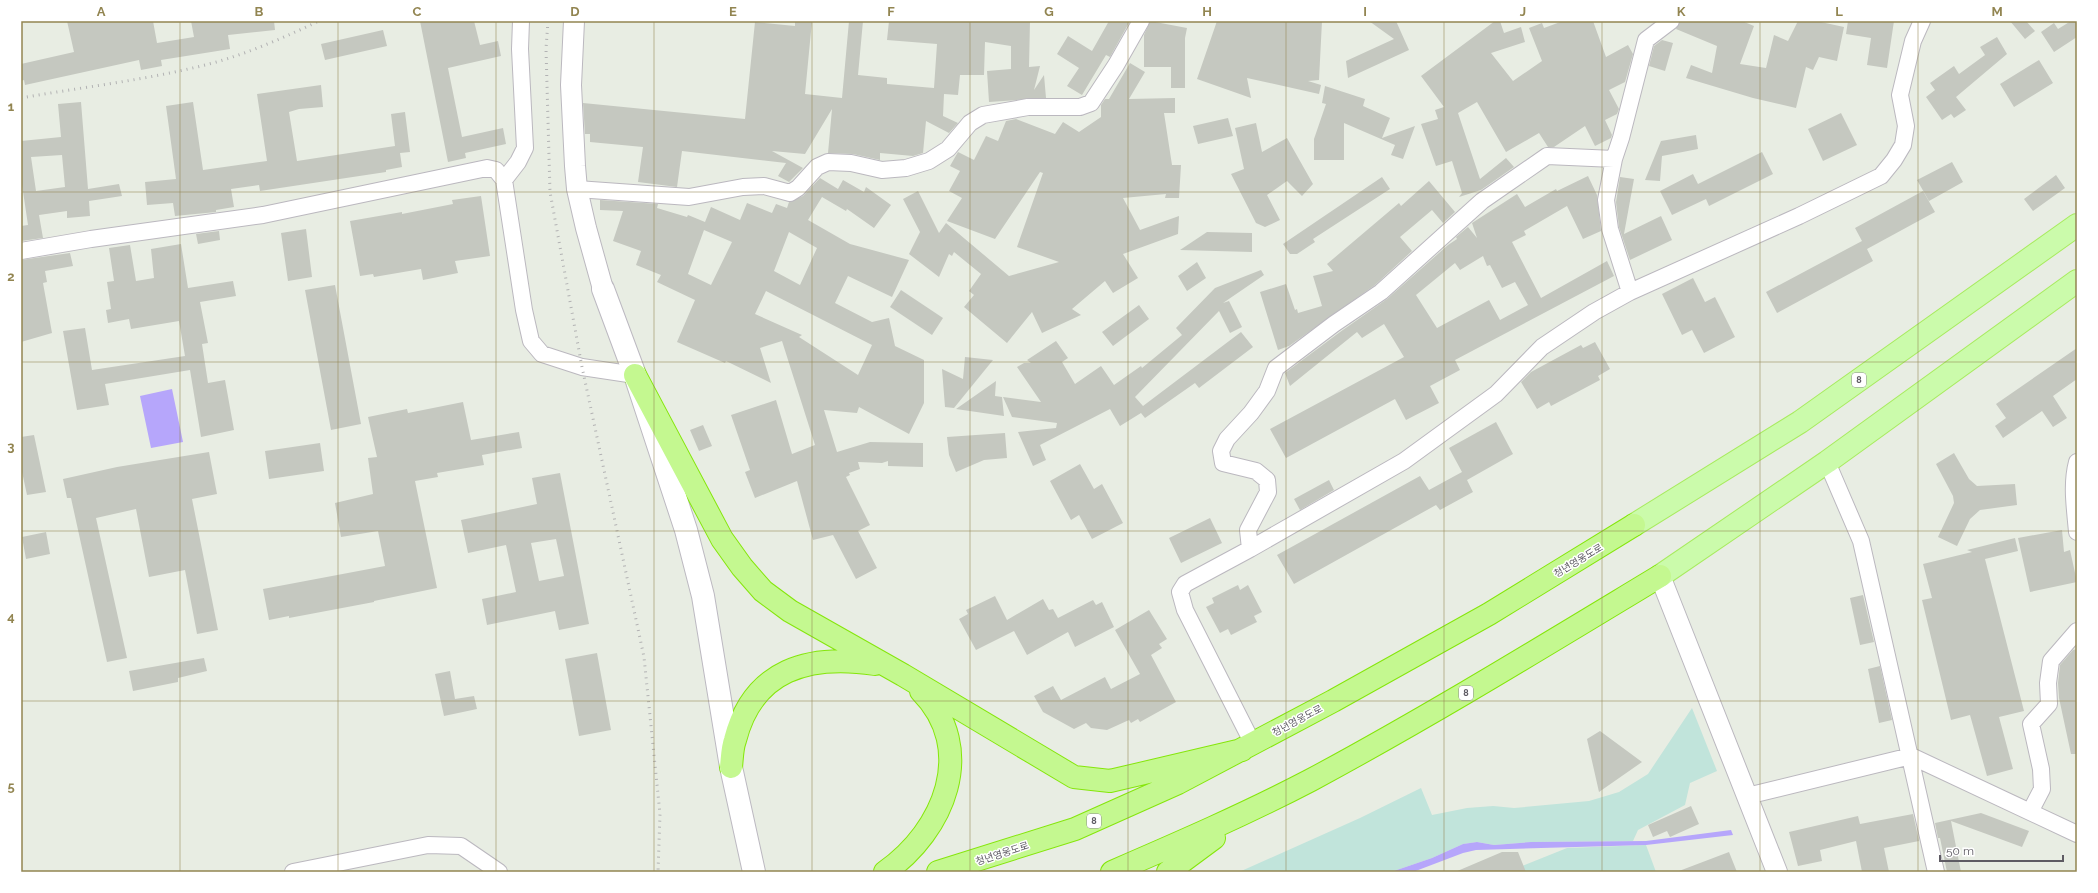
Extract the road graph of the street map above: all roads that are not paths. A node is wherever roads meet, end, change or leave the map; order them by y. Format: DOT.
graph roads {
  1 [pos="521,21"];
  2 [pos="574,21"];
  3 [pos="1141,21"];
  4 [pos="1671,21"];
  5 [pos="1922,21"];
  6 [pos="1614,159"];
  7 [pos="504,180"];
  8 [pos="578,189"];
  9 [pos="2077,225"];
  10 [pos="21,251"];
  11 [pos="2077,281"];
  12 [pos="603,289"];
  13 [pos="1630,292"];
  14 [pos="635,375"];
  15 [pos="1827,462"];
  16 [pos="2077,462"];
  17 [pos="1634,525"];
  18 [pos="2077,532"];
  19 [pos="1250,549"];
  20 [pos="1660,576"];
  21 [pos="2077,631"];
  22 [pos="903,675"];
  23 [pos="1248,747"];
  24 [pos="1911,756"];
  25 [pos="731,767"];
  26 [pos="1747,796"];
  27 [pos="1267,802"];
  28 [pos="2030,812"];
  29 [pos="2077,834"];
  30 [pos="293,872"];
  31 [pos="499,872"];
  32 [pos="754,872"];
  33 [pos="885,872"];
  34 [pos="938,872"];
  35 [pos="1112,872"];
  36 [pos="1168,872"];
  37 [pos="1777,872"];
  38 [pos="1936,872"];
  1 -- 7 [label="street"];
  2 -- 8 [label="street"];
  3 -- 8 [label="street"];
  4 -- 6 [label="street"];
  5 -- 13 [label="street"];
  6 -- 13 [label="street"];
  6 -- 19 [label="street"];
  7 -- 10 [label="street"];
  7 -- 14 [label="street"];
  8 -- 12 [label="street"];
  9 -- 17 [label="main road, 8"];
  11 -- 15 [label="main road, 8"];
  12 -- 14 [label="main road"];
  13 -- 19 [label="street"];
  14 -- 22 [label="highway"];
  14 -- 25 [label="main road"];
  15 -- 20 [label="main road, 8"];
  15 -- 24 [label="street"];
  16 -- 18 [label="street"];
  17 -- 23 [label="highway, 청년영웅도로 / 8"];
  19 -- 23 [label="street"];
  20 -- 26 [label="street"];
  20 -- 27 [label="highway, 8"];
  21 -- 28 [label="street"];
  22 -- 23 [label="highway"];
  22 -- 25 [label="highway"];
  22 -- 33 [label="highway"];
  23 -- 34 [label="highway, 청년영웅도로 / 8"];
  24 -- 26 [label="street"];
  24 -- 28 [label="street"];
  24 -- 38 [label="street"];
  25 -- 32 [label="main road"];
  26 -- 37 [label="street"];
  27 -- 35 [label="highway, 8"];
  27 -- 36 [label="highway"];
  28 -- 29 [label="street"];
  30 -- 31 [label="street"];
}
